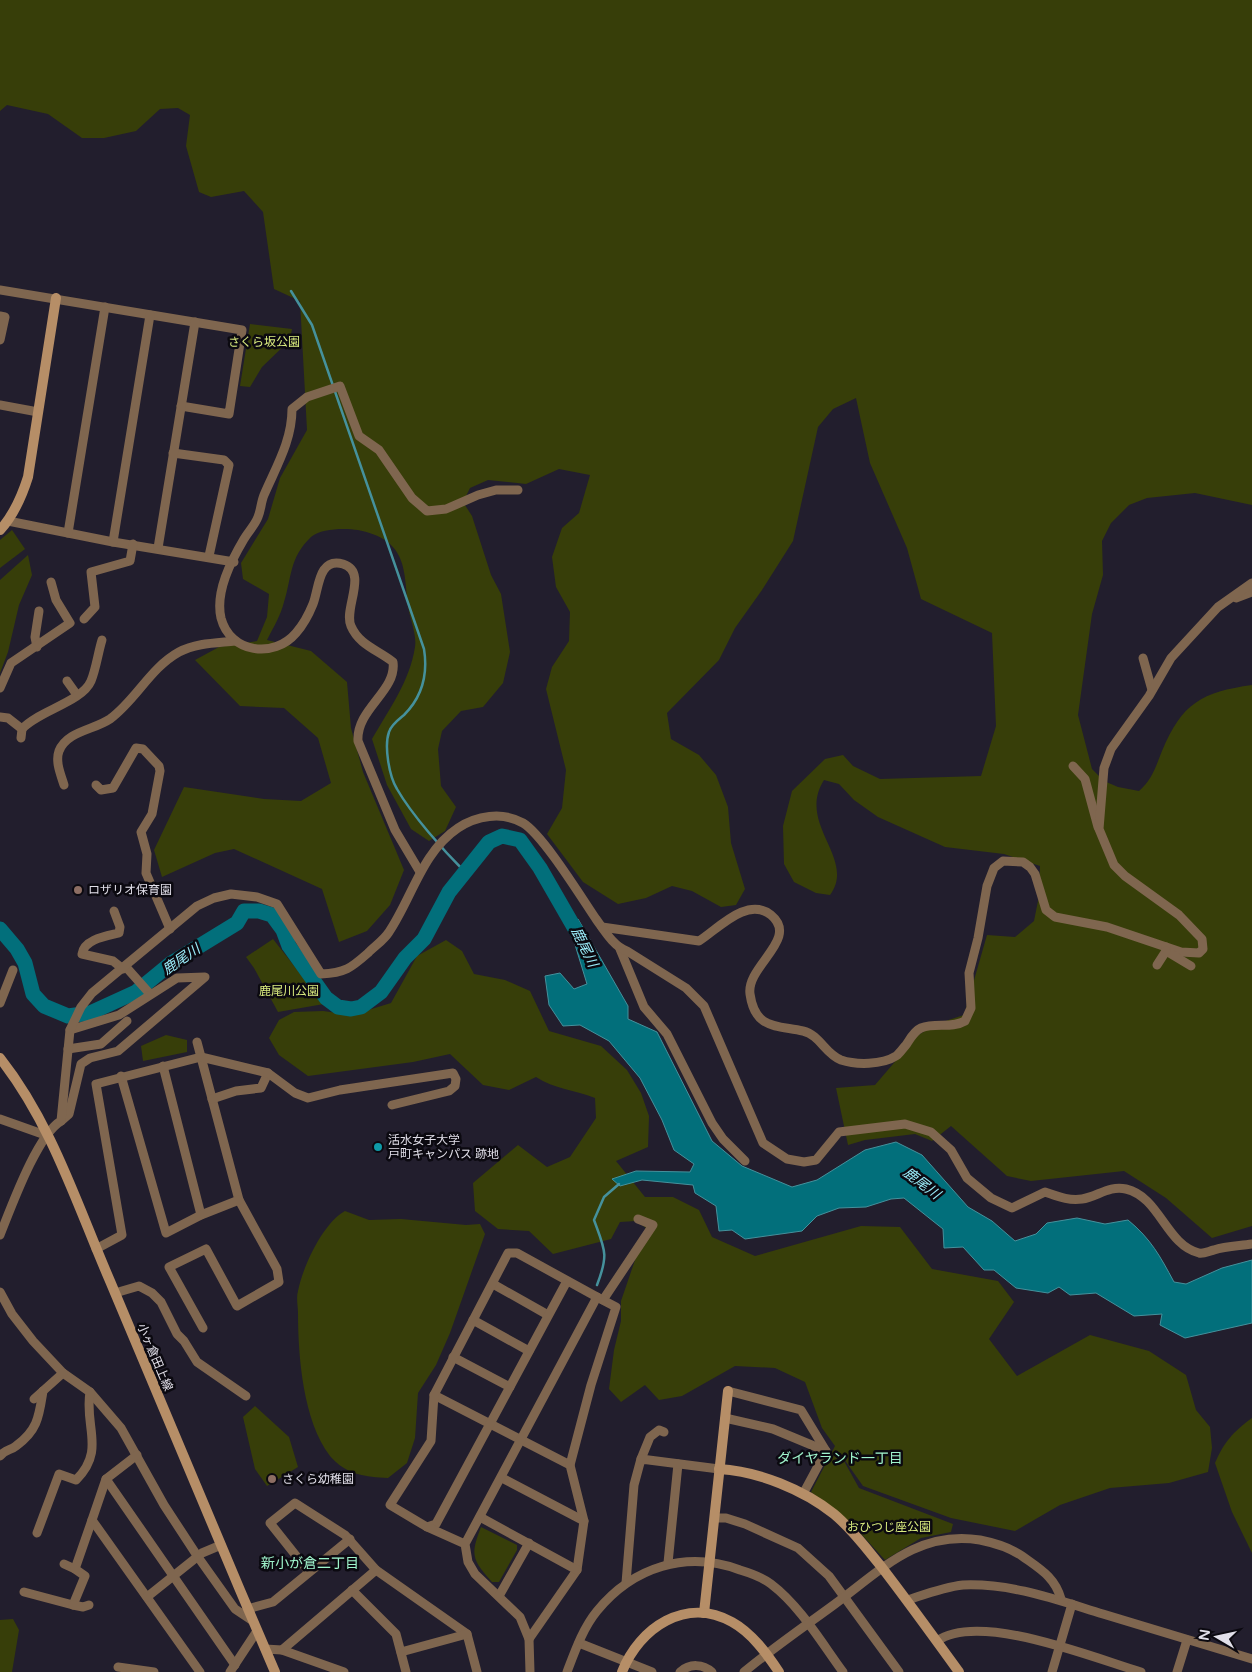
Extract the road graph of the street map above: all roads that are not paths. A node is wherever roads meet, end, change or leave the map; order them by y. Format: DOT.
graph roads {
  1 [pos="0,290"];
  2 [pos="56,298"];
  3 [pos="105,307"];
  4 [pos="150,315"];
  5 [pos="0,316"];
  6 [pos="195,322"];
  7 [pos="0,340"];
  8 [pos="0,405"];
  9 [pos="181,406"];
  10 [pos="38,412"];
  11 [pos="173,453"];
  12 [pos="518,490"];
  13 [pos="8,521"];
  14 [pos="0,530"];
  15 [pos="68,533"];
  16 [pos="112,542"];
  17 [pos="133,544"];
  18 [pos="158,548"];
  19 [pos="209,556"];
  20 [pos="234,562"];
  21 [pos="51,582"];
  22 [pos="1252,583"];
  23 [pos="1252,592"];
  24 [pos="1224,602"];
  25 [pos="38,610"];
  26 [pos="84,620"];
  27 [pos="102,640"];
  28 [pos="235,641"];
  29 [pos="37,646"];
  30 [pos="1143,658"];
  31 [pos="67,681"];
  32 [pos="0,688"];
  33 [pos="1152,690"];
  34 [pos="77,695"];
  35 [pos="0,718"];
  36 [pos="1073,766"];
  37 [pos="64,785"];
  38 [pos="96,785"];
  39 [pos="1099,829"];
  40 [pos="420,872"];
  41 [pos="114,911"];
  42 [pos="602,927"];
  43 [pos="170,929"];
  44 [pos="620,949"];
  45 [pos="1166,949"];
  46 [pos="1158,965"];
  47 [pos="1191,966"];
  48 [pos="124,968"];
  49 [pos="13,970"];
  50 [pos="150,994"];
  51 [pos="0,1003"];
  52 [pos="127,1021"];
  53 [pos="70,1030"];
  54 [pos="198,1042"];
  55 [pos="68,1049"];
  56 [pos="201,1057"];
  57 [pos="0,1058"];
  58 [pos="162,1066"];
  59 [pos="268,1073"];
  60 [pos="121,1076"];
  61 [pos="212,1099"];
  62 [pos="392,1105"];
  63 [pos="0,1119"];
  64 [pos="61,1121"];
  65 [pos="48,1136"];
  66 [pos="746,1161"];
  67 [pos="239,1200"];
  68 [pos="200,1215"];
  69 [pos="638,1219"];
  70 [pos="0,1235"];
  71 [pos="1252,1244"];
  72 [pos="96,1249"];
  73 [pos="567,1281"];
  74 [pos="493,1284"];
  75 [pos="0,1292"];
  76 [pos="115,1293"];
  77 [pos="600,1298"];
  78 [pos="548,1314"];
  79 [pos="473,1320"];
  80 [pos="202,1328"];
  81 [pos="529,1351"];
  82 [pos="453,1357"];
  83 [pos="63,1373"];
  84 [pos="510,1388"];
  85 [pos="43,1391"];
  86 [pos="728,1391"];
  87 [pos="90,1392"];
  88 [pos="434,1395"];
  89 [pos="246,1396"];
  90 [pos="34,1399"];
  91 [pos="725,1418"];
  92 [pos="490,1424"];
  93 [pos="664,1432"];
  94 [pos="521,1440"];
  95 [pos="826,1451"];
  96 [pos="137,1455"];
  97 [pos="0,1456"];
  98 [pos="641,1459"];
  99 [pos="678,1464"];
  100 [pos="570,1465"];
  101 [pos="720,1469"];
  102 [pos="502,1478"];
  103 [pos="106,1479"];
  104 [pos="803,1494"];
  105 [pos="480,1517"];
  106 [pos="715,1518"];
  107 [pos="92,1520"];
  108 [pos="584,1520"];
  109 [pos="427,1527"];
  110 [pos="37,1533"];
  111 [pos="350,1539"];
  112 [pos="529,1543"];
  113 [pos="465,1544"];
  114 [pos="221,1545"];
  115 [pos="198,1557"];
  116 [pos="710,1561"];
  117 [pos="668,1563"];
  118 [pos="64,1564"];
  119 [pos="882,1568"];
  120 [pos="75,1569"];
  121 [pos="376,1570"];
  122 [pos="577,1570"];
  123 [pos="308,1572"];
  124 [pos="174,1577"];
  125 [pos="626,1583"];
  126 [pos="352,1590"];
  127 [pos="24,1592"];
  128 [pos="146,1596"];
  129 [pos="499,1596"];
  130 [pos="844,1597"];
  131 [pos="908,1600"];
  132 [pos="1061,1600"];
  133 [pos="73,1604"];
  134 [pos="1072,1604"];
  135 [pos="90,1605"];
  136 [pos="247,1609"];
  137 [pos="704,1613"];
  138 [pos="808,1624"];
  139 [pos="255,1626"];
  140 [pos="467,1634"];
  141 [pos="529,1639"];
  142 [pos="937,1640"];
  143 [pos="1187,1640"];
  144 [pos="579,1642"];
  145 [pos="1059,1647"];
  146 [pos="265,1649"];
  147 [pos="282,1650"];
  148 [pos="401,1652"];
  149 [pos="767,1654"];
  150 [pos="1252,1659"];
  151 [pos="627,1661"];
  152 [pos="118,1667"];
  153 [pos="233,1668"];
  154 [pos="154,1672"];
  155 [pos="200,1672"];
  156 [pos="275,1672"];
  157 [pos="344,1672"];
  158 [pos="406,1672"];
  159 [pos="477,1672"];
  160 [pos="530,1672"];
  161 [pos="567,1672"];
  162 [pos="622,1672"];
  163 [pos="652,1672"];
  164 [pos="680,1672"];
  165 [pos="712,1672"];
  166 [pos="744,1672"];
  167 [pos="779,1672"];
  168 [pos="842,1672"];
  169 [pos="899,1672"];
  170 [pos="959,1672"];
  171 [pos="1052,1672"];
  172 [pos="1140,1672"];
  173 [pos="1177,1672"];
  1 -- 2 [label="street"];
  2 -- 3 [label="street"];
  2 -- 10 [label="street"];
  3 -- 4 [label="street"];
  3 -- 15 [label="street"];
  4 -- 6 [label="street"];
  4 -- 16 [label="street"];
  5 -- 7 [label="street"];
  6 -- 9 [label="street"];
  6 -- 9 [label="street"];
  8 -- 10 [label="street"];
  9 -- 11 [label="street"];
  10 -- 13 [label="street"];
  11 -- 18 [label="street"];
  11 -- 19 [label="street"];
  12 -- 20 [label="street"];
  13 -- 14 [label="street"];
  13 -- 15 [label="street"];
  15 -- 16 [label="street"];
  16 -- 17 [label="street"];
  17 -- 18 [label="street"];
  17 -- 26 [label="street"];
  18 -- 19 [label="street"];
  19 -- 20 [label="street"];
  20 -- 28 [label="street"];
  21 -- 29 [label="street"];
  22 -- 24 [label="street"];
  23 -- 24 [label="street"];
  24 -- 33 [label="street"];
  25 -- 29 [label="street"];
  27 -- 34 [label="street"];
  28 -- 37 [label="street"];
  28 -- 40 [label="street"];
  29 -- 32 [label="street"];
  30 -- 33 [label="street"];
  31 -- 34 [label="street"];
  33 -- 39 [label="street"];
  34 -- 35 [label="street"];
  36 -- 39 [label="street"];
  38 -- 43 [label="street"];
  39 -- 45 [label="street"];
  40 -- 42 [label="street"];
  40 -- 43 [label="street"];
  41 -- 48 [label="street"];
  42 -- 44 [label="street"];
  42 -- 45 [label="street"];
  43 -- 48 [label="street"];
  44 -- 66 [label="street"];
  44 -- 71 [label="street"];
  45 -- 46 [label="street"];
  45 -- 47 [label="street"];
  48 -- 50 [label="street"];
  48 -- 53 [label="street"];
  49 -- 51 [label="street"];
  50 -- 53 [label="street"];
  50 -- 64 [label="street"];
  52 -- 55 [label="street"];
  53 -- 55 [label="street"];
  54 -- 56 [label="street"];
  55 -- 64 [label="street"];
  56 -- 58 [label="street"];
  56 -- 59 [label="street"];
  56 -- 61 [label="street"];
  57 -- 65 [label="street, 小ヶ倉田上線"];
  58 -- 60 [label="street"];
  58 -- 68 [label="street"];
  59 -- 61 [label="street"];
  59 -- 62 [label="street"];
  60 -- 68 [label="street"];
  60 -- 72 [label="street"];
  61 -- 67 [label="street"];
  63 -- 65 [label="street"];
  64 -- 65 [label="street"];
  65 -- 70 [label="street"];
  65 -- 72 [label="street, 小ヶ倉田上線"];
  67 -- 68 [label="street"];
  67 -- 80 [label="street"];
  69 -- 77 [label="street"];
  72 -- 76 [label="street, 小ヶ倉田上線"];
  73 -- 74 [label="street"];
  73 -- 77 [label="street"];
  73 -- 78 [label="street"];
  74 -- 78 [label="street"];
  74 -- 79 [label="street"];
  75 -- 83 [label="street"];
  76 -- 89 [label="street"];
  76 -- 114 [label="street, 小ヶ倉田上線"];
  77 -- 94 [label="street"];
  77 -- 100 [label="street"];
  78 -- 81 [label="street"];
  79 -- 81 [label="street"];
  79 -- 82 [label="street"];
  81 -- 84 [label="street"];
  82 -- 84 [label="street"];
  82 -- 88 [label="street"];
  83 -- 85 [label="street"];
  83 -- 87 [label="street"];
  84 -- 92 [label="street"];
  85 -- 90 [label="street"];
  85 -- 97 [label="street"];
  86 -- 91 [label="street"];
  86 -- 95 [label="street"];
  87 -- 96 [label="street"];
  87 -- 110 [label="street"];
  88 -- 92 [label="street"];
  88 -- 109 [label="street"];
  91 -- 95 [label="street"];
  91 -- 101 [label="street"];
  92 -- 94 [label="street"];
  92 -- 109 [label="street"];
  93 -- 98 [label="street"];
  94 -- 100 [label="street"];
  94 -- 102 [label="street"];
  95 -- 104 [label="street"];
  96 -- 103 [label="street"];
  96 -- 115 [label="street"];
  98 -- 99 [label="street"];
  98 -- 125 [label="street"];
  99 -- 101 [label="street"];
  99 -- 117 [label="street"];
  100 -- 108 [label="street"];
  101 -- 104 [label="street"];
  101 -- 106 [label="street"];
  102 -- 105 [label="street"];
  102 -- 108 [label="street"];
  103 -- 107 [label="street"];
  103 -- 124 [label="street"];
  104 -- 119 [label="street"];
  105 -- 112 [label="street"];
  105 -- 113 [label="street"];
  106 -- 116 [label="street"];
  106 -- 130 [label="street"];
  107 -- 120 [label="street"];
  107 -- 128 [label="street"];
  108 -- 122 [label="street"];
  109 -- 113 [label="street"];
  111 -- 121 [label="street"];
  111 -- 123 [label="street"];
  111 -- 123 [label="street"];
  112 -- 122 [label="street"];
  112 -- 129 [label="street"];
  113 -- 129 [label="street"];
  114 -- 115 [label="street"];
  114 -- 136 [label="street, 小ヶ倉田上線"];
  115 -- 124 [label="street"];
  115 -- 139 [label="street"];
  116 -- 117 [label="street"];
  116 -- 137 [label="street"];
  116 -- 138 [label="street"];
  117 -- 125 [label="street"];
  118 -- 120 [label="street"];
  119 -- 130 [label="street"];
  119 -- 131 [label="street"];
  119 -- 132 [label="street"];
  120 -- 133 [label="street"];
  121 -- 126 [label="street"];
  121 -- 140 [label="street"];
  122 -- 141 [label="street"];
  123 -- 136 [label="street"];
  124 -- 128 [label="street"];
  124 -- 153 [label="street"];
  125 -- 144 [label="street"];
  126 -- 147 [label="street"];
  126 -- 148 [label="street"];
  127 -- 133 [label="street"];
  128 -- 155 [label="street"];
  129 -- 141 [label="street"];
  130 -- 138 [label="street"];
  130 -- 169 [label="street"];
  131 -- 132 [label="street"];
  131 -- 142 [label="street"];
  132 -- 134 [label="street"];
  133 -- 135 [label="street"];
  134 -- 143 [label="street"];
  134 -- 145 [label="street"];
  136 -- 139 [label="street, 小ヶ倉田上線"];
  137 -- 149 [label="street"];
  137 -- 151 [label="street"];
  138 -- 149 [label="street"];
  138 -- 168 [label="street"];
  139 -- 146 [label="street, 小ヶ倉田上線"];
  139 -- 153 [label="street"];
  140 -- 148 [label="street"];
  140 -- 159 [label="street"];
  141 -- 160 [label="street"];
  142 -- 145 [label="street"];
  142 -- 170 [label="street"];
  143 -- 150 [label="street"];
  143 -- 173 [label="street"];
  144 -- 151 [label="street"];
  144 -- 161 [label="street"];
  145 -- 171 [label="street"];
  145 -- 172 [label="street"];
  146 -- 147 [label="street"];
  146 -- 156 [label="street, 小ヶ倉田上線"];
  147 -- 157 [label="street"];
  148 -- 158 [label="street"];
  149 -- 166 [label="street"];
  149 -- 167 [label="street"];
  151 -- 162 [label="street"];
  151 -- 163 [label="street"];
  152 -- 154 [label="street"];
  164 -- 165 [label="street"];
}
